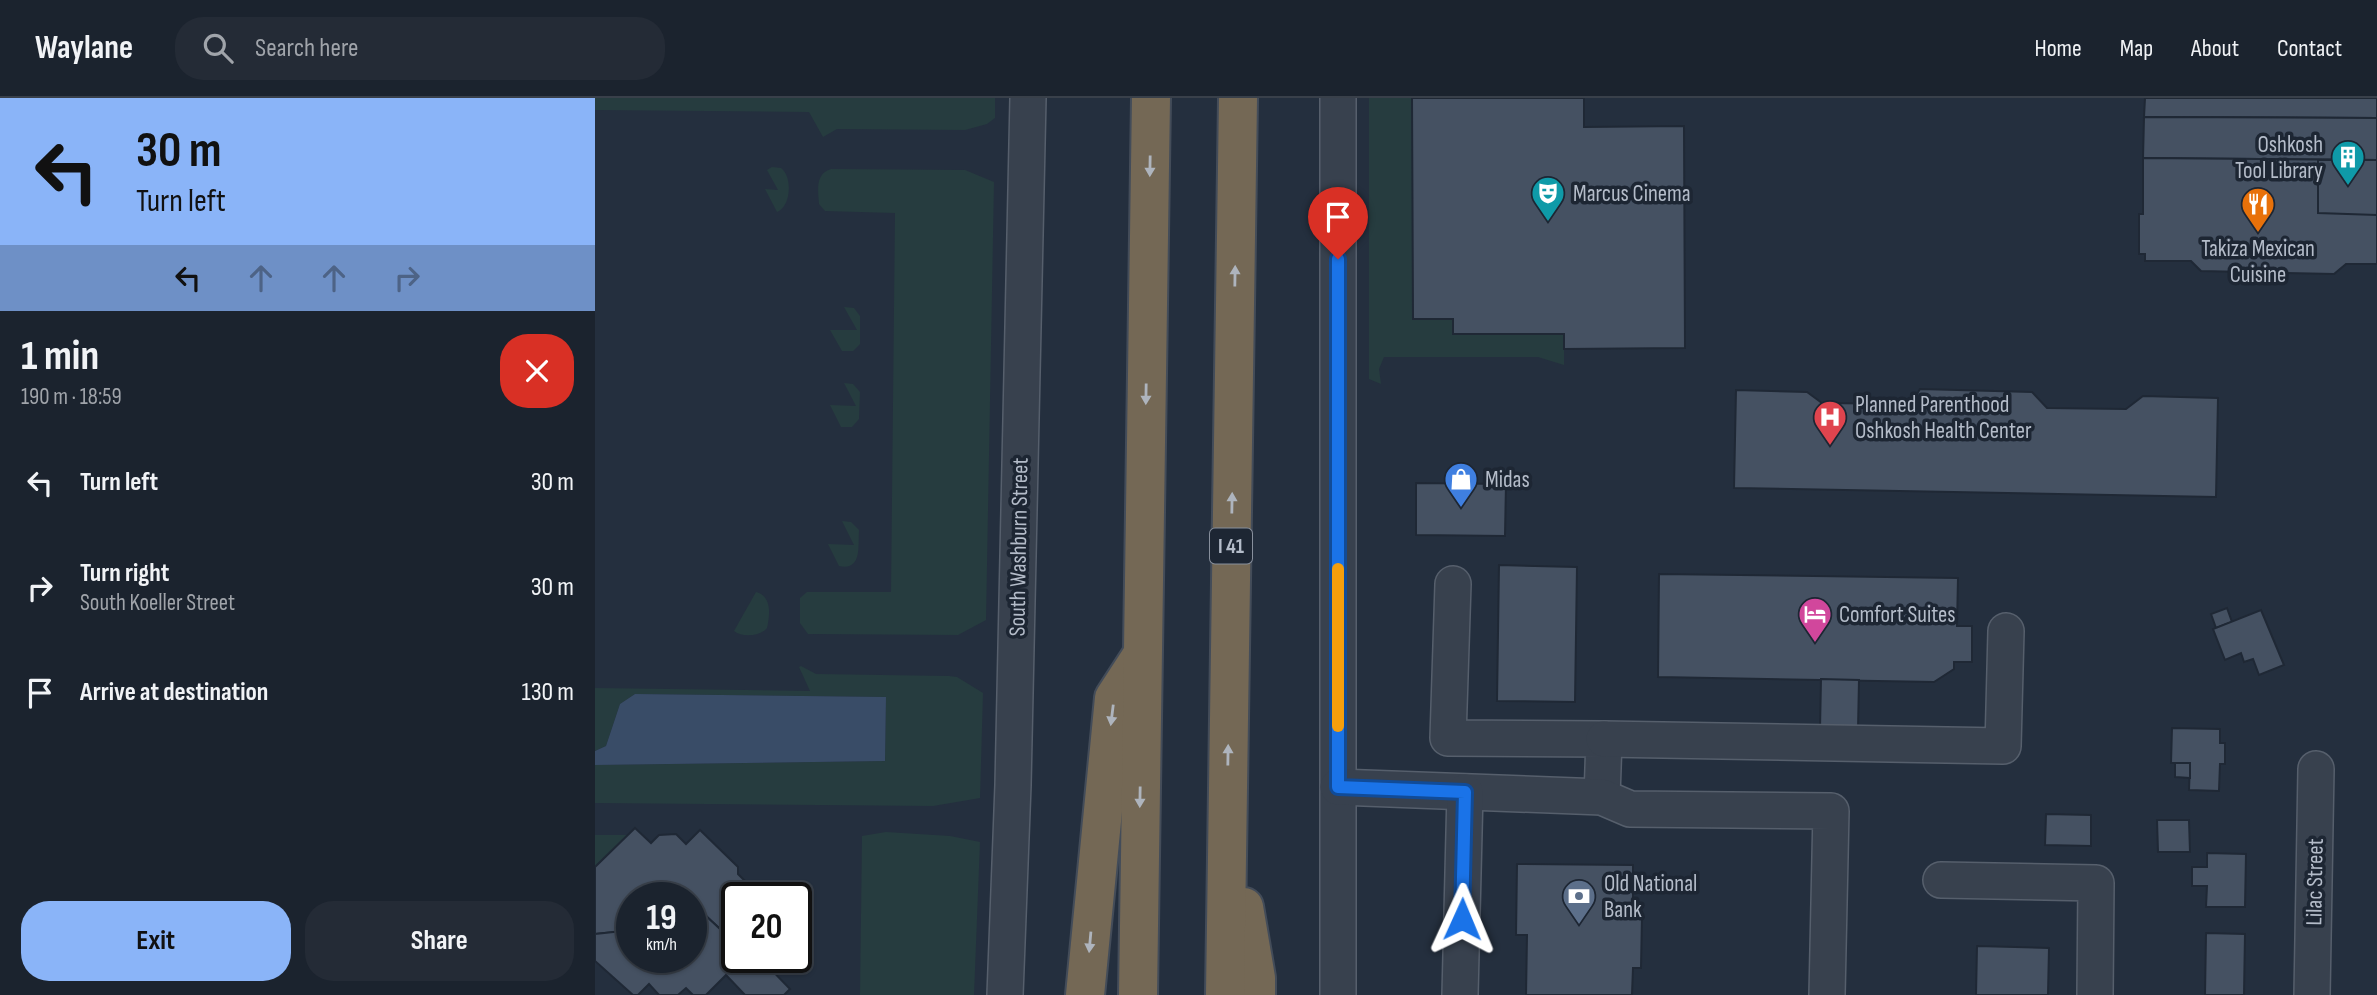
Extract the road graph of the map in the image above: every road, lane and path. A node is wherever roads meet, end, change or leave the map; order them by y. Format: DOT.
graph roads {
  1 [pos="1028,98"];
  2 [pos="1151,98"];
  3 [pos="1238,98"];
  4 [pos="1338,98"];
  5 [pos="1453,584"];
  6 [pos="2007,631"];
  7 [pos="1142,655"];
  8 [pos="1604,739"];
  9 [pos="2316,769"];
  10 [pos="1338,787"];
  11 [pos="1465,792"];
  12 [pos="1602,797"];
  13 [pos="1227,813"];
  14 [pos="1941,880"];
  15 [pos="1005,995"];
  16 [pos="1085,995"];
  17 [pos="1138,995"];
  18 [pos="1225,995"];
  19 [pos="1256,995"];
  20 [pos="1338,995"];
  21 [pos="1460,995"];
  22 [pos="1827,995"];
  23 [pos="2095,995"];
  24 [pos="2312,995"];
  1 -- 15 [label="street, South Washburn Street"];
  2 -- 7 [label="highway, one-way"];
  13 -- 3 [label="highway, I 41, one-way"];
  4 -- 10 [label="street"];
  5 -- 8 [label="street"];
  6 -- 8 [label="street"];
  7 -- 16 [label="highway, one-way"];
  7 -- 17 [label="highway, one-way"];
  8 -- 12 [label="street"];
  9 -- 24 [label="street, Lilac Street"];
  10 -- 11 [label="street"];
  10 -- 20 [label="street"];
  11 -- 12 [label="street"];
  11 -- 21 [label="street"];
  12 -- 22 [label="street"];
  13 -- 18 [label="highway, I 41"];
  13 -- 19 [label="highway"];
  14 -- 23 [label="street"];
}
